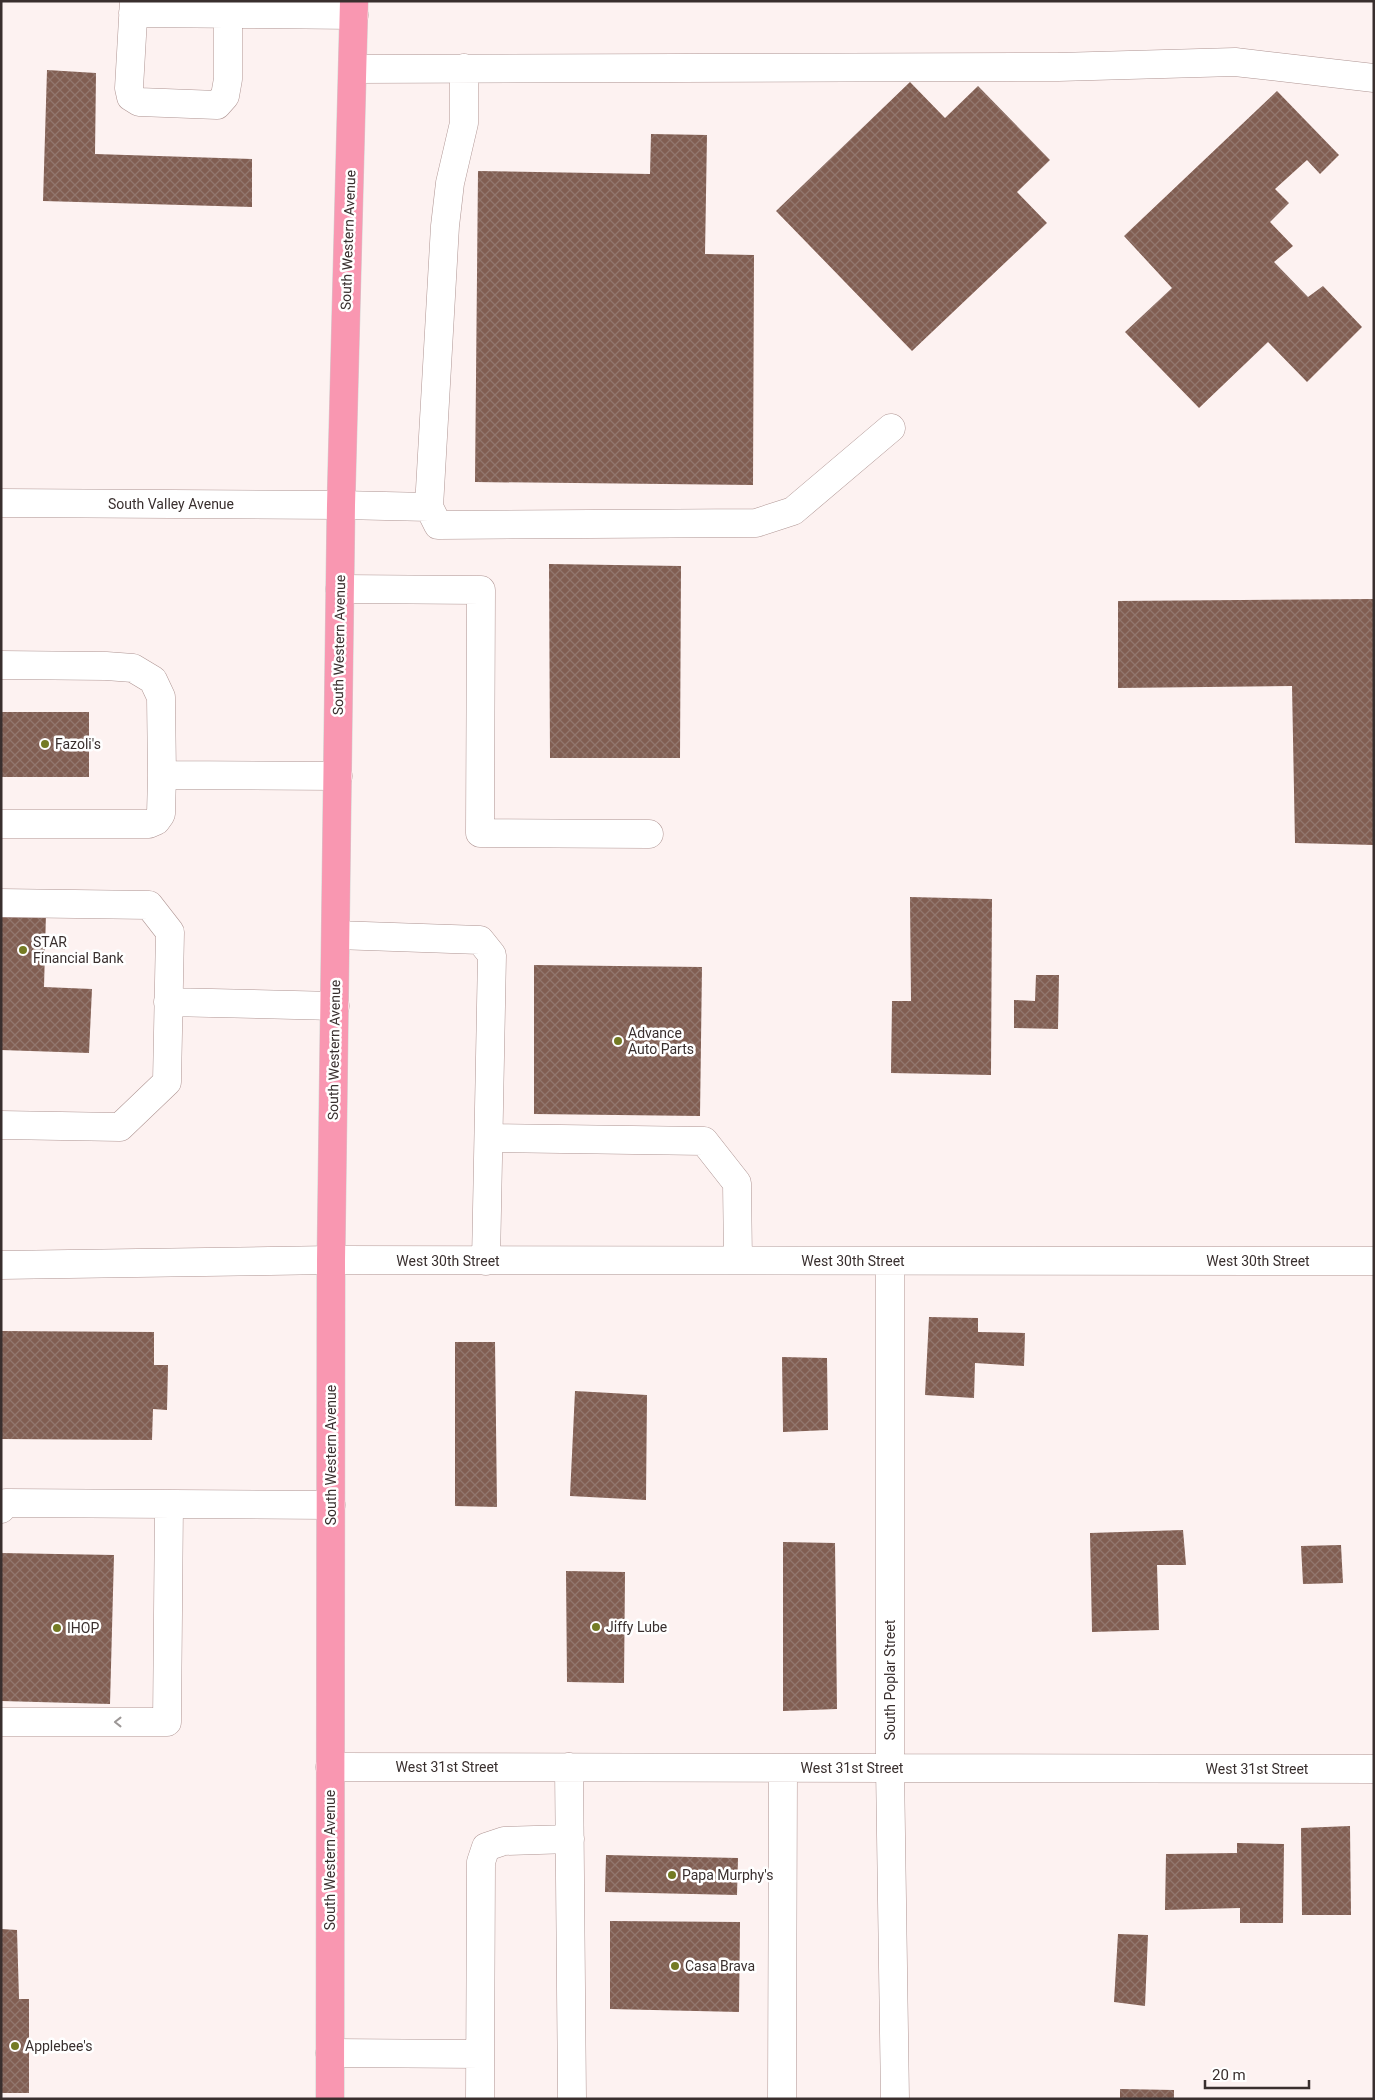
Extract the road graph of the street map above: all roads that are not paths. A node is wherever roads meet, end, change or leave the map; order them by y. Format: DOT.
graph roads {
  1 [pos="134,7"];
  2 [pos="354,8"];
  3 [pos="236,10"];
  4 [pos="464,68"];
  5 [pos="353,69"];
  6 [pos="1374,78"];
  7 [pos="891,428"];
  8 [pos="1,503"];
  9 [pos="341,505"];
  10 [pos="429,507"];
  11 [pos="340,589"];
  12 [pos="1,665"];
  13 [pos="162,775"];
  14 [pos="338,776"];
  15 [pos="1,824"];
  16 [pos="649,834"];
  17 [pos="1,903"];
  18 [pos="336,934"];
  19 [pos="168,1002"];
  20 [pos="334,1006"];
  21 [pos="1,1124"];
  22 [pos="489,1138"];
  23 [pos="331,1260"];
  24 [pos="738,1260"];
  25 [pos="486,1261"];
  26 [pos="890,1261"];
  27 [pos="1374,1261"];
  28 [pos="1,1265"];
  29 [pos="169,1504"];
  30 [pos="331,1505"];
  31 [pos="1,1509"];
  32 [pos="1,1722"];
  33 [pos="330,1767"];
  34 [pos="569,1767"];
  35 [pos="782,1768"];
  36 [pos="890,1768"];
  37 [pos="1374,1769"];
  38 [pos="570,1839"];
  39 [pos="330,2053"];
  40 [pos="480,2054"];
  41 [pos="330,2099"];
  42 [pos="480,2099"];
  43 [pos="572,2099"];
  44 [pos="782,2099"];
  45 [pos="895,2099"];
  1 -- 3 [label="street"];
  1 -- 3 [label="street"];
  2 -- 3 [label="street"];
  2 -- 5 [label="highway, South Western Avenue"];
  4 -- 5 [label="street"];
  4 -- 6 [label="street"];
  4 -- 10 [label="street"];
  5 -- 9 [label="highway, South Western Avenue"];
  7 -- 10 [label="street"];
  8 -- 9 [label="street, South Valley Avenue"];
  9 -- 10 [label="street, South Valley Avenue"];
  9 -- 11 [label="highway, South Western Avenue"];
  11 -- 14 [label="highway, South Western Avenue"];
  11 -- 16 [label="street"];
  12 -- 13 [label="street"];
  13 -- 14 [label="street"];
  13 -- 15 [label="street"];
  14 -- 18 [label="highway, South Western Avenue"];
  17 -- 19 [label="street"];
  18 -- 20 [label="highway, South Western Avenue"];
  18 -- 22 [label="street"];
  19 -- 20 [label="street"];
  19 -- 21 [label="street"];
  20 -- 23 [label="highway, South Western Avenue"];
  22 -- 24 [label="street"];
  22 -- 25 [label="street"];
  23 -- 25 [label="street, West 30th Street"];
  23 -- 28 [label="street, West 30th Street"];
  23 -- 30 [label="highway, South Western Avenue"];
  24 -- 25 [label="street, West 30th Street"];
  24 -- 26 [label="street, West 30th Street"];
  26 -- 27 [label="street, West 30th Street"];
  26 -- 36 [label="street, South Poplar Street"];
  29 -- 30 [label="street"];
  29 -- 31 [label="street"];
  29 -- 32 [label="street, one-way"];
  30 -- 33 [label="highway, South Western Avenue"];
  33 -- 34 [label="street, West 31st Street"];
  33 -- 39 [label="highway, South Western Avenue"];
  34 -- 35 [label="street, West 31st Street"];
  34 -- 38 [label="street"];
  35 -- 36 [label="street, West 31st Street"];
  35 -- 44 [label="street"];
  36 -- 37 [label="street, West 31st Street"];
  36 -- 45 [label="street, South Poplar Street"];
  38 -- 40 [label="street"];
  38 -- 43 [label="street"];
  39 -- 40 [label="street"];
  39 -- 41 [label="highway, South Western Avenue"];
  40 -- 42 [label="street"];
}
